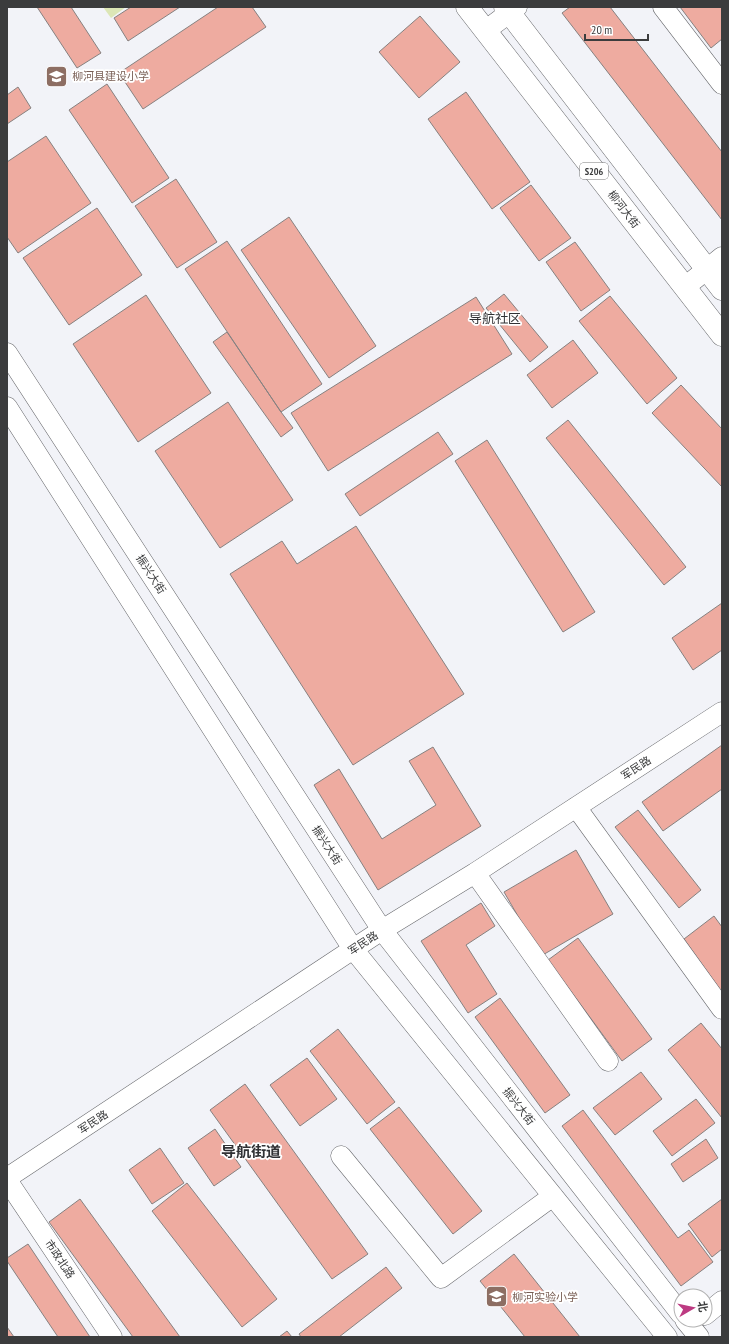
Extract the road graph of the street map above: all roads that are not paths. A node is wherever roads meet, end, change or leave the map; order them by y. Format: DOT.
graph roads {
  1 [pos="467,7"];
  2 [pos="663,7"];
  3 [pos="510,9"];
  4 [pos="485,31"];
  5 [pos="715,60"];
  6 [pos="722,84"];
  7 [pos="714,263"];
  8 [pos="685,287"];
  9 [pos="722,290"];
  10 [pos="722,335"];
  11 [pos="7,353"];
  12 [pos="7,407"];
  13 [pos="722,712"];
  14 [pos="576,807"];
  15 [pos="475,873"];
  16 [pos="382,930"];
  17 [pos="353,949"];
  18 [pos="722,1009"];
  19 [pos="608,1061"];
  20 [pos="341,1156"];
  21 [pos="7,1179"];
  22 [pos="553,1196"];
  23 [pos="673,1297"];
  24 [pos="722,1301"];
  25 [pos="713,1308"];
  26 [pos="112,1337"];
  27 [pos="667,1337"];
  1 -- 4 [label="main road, 柳河大街 / S206"];
  2 -- 5 [label="street"];
  3 -- 4 [label="street"];
  3 -- 7 [label="main road, S206"];
  4 -- 8 [label="main road, 柳河大街 / S206"];
  5 -- 6 [label="street"];
  7 -- 8 [label="street"];
  7 -- 9 [label="main road, S206"];
  8 -- 10 [label="main road, 柳河大街 / S206"];
  11 -- 16 [label="street, 振兴大街"];
  12 -- 17 [label="street"];
  13 -- 14 [label="street, 军民路"];
  14 -- 15 [label="street, 军民路"];
  14 -- 18 [label="street"];
  15 -- 16 [label="street, 军民路"];
  15 -- 19 [label="street"];
  16 -- 17 [label="street, 军民路"];
  16 -- 23 [label="street, 振兴大街"];
  17 -- 21 [label="street, 军民路"];
  17 -- 22 [label="street"];
  20 -- 22 [label="street"];
  21 -- 26 [label="street, 市政北路"];
  22 -- 27 [label="street"];
  24 -- 25 [label="street"];
}
